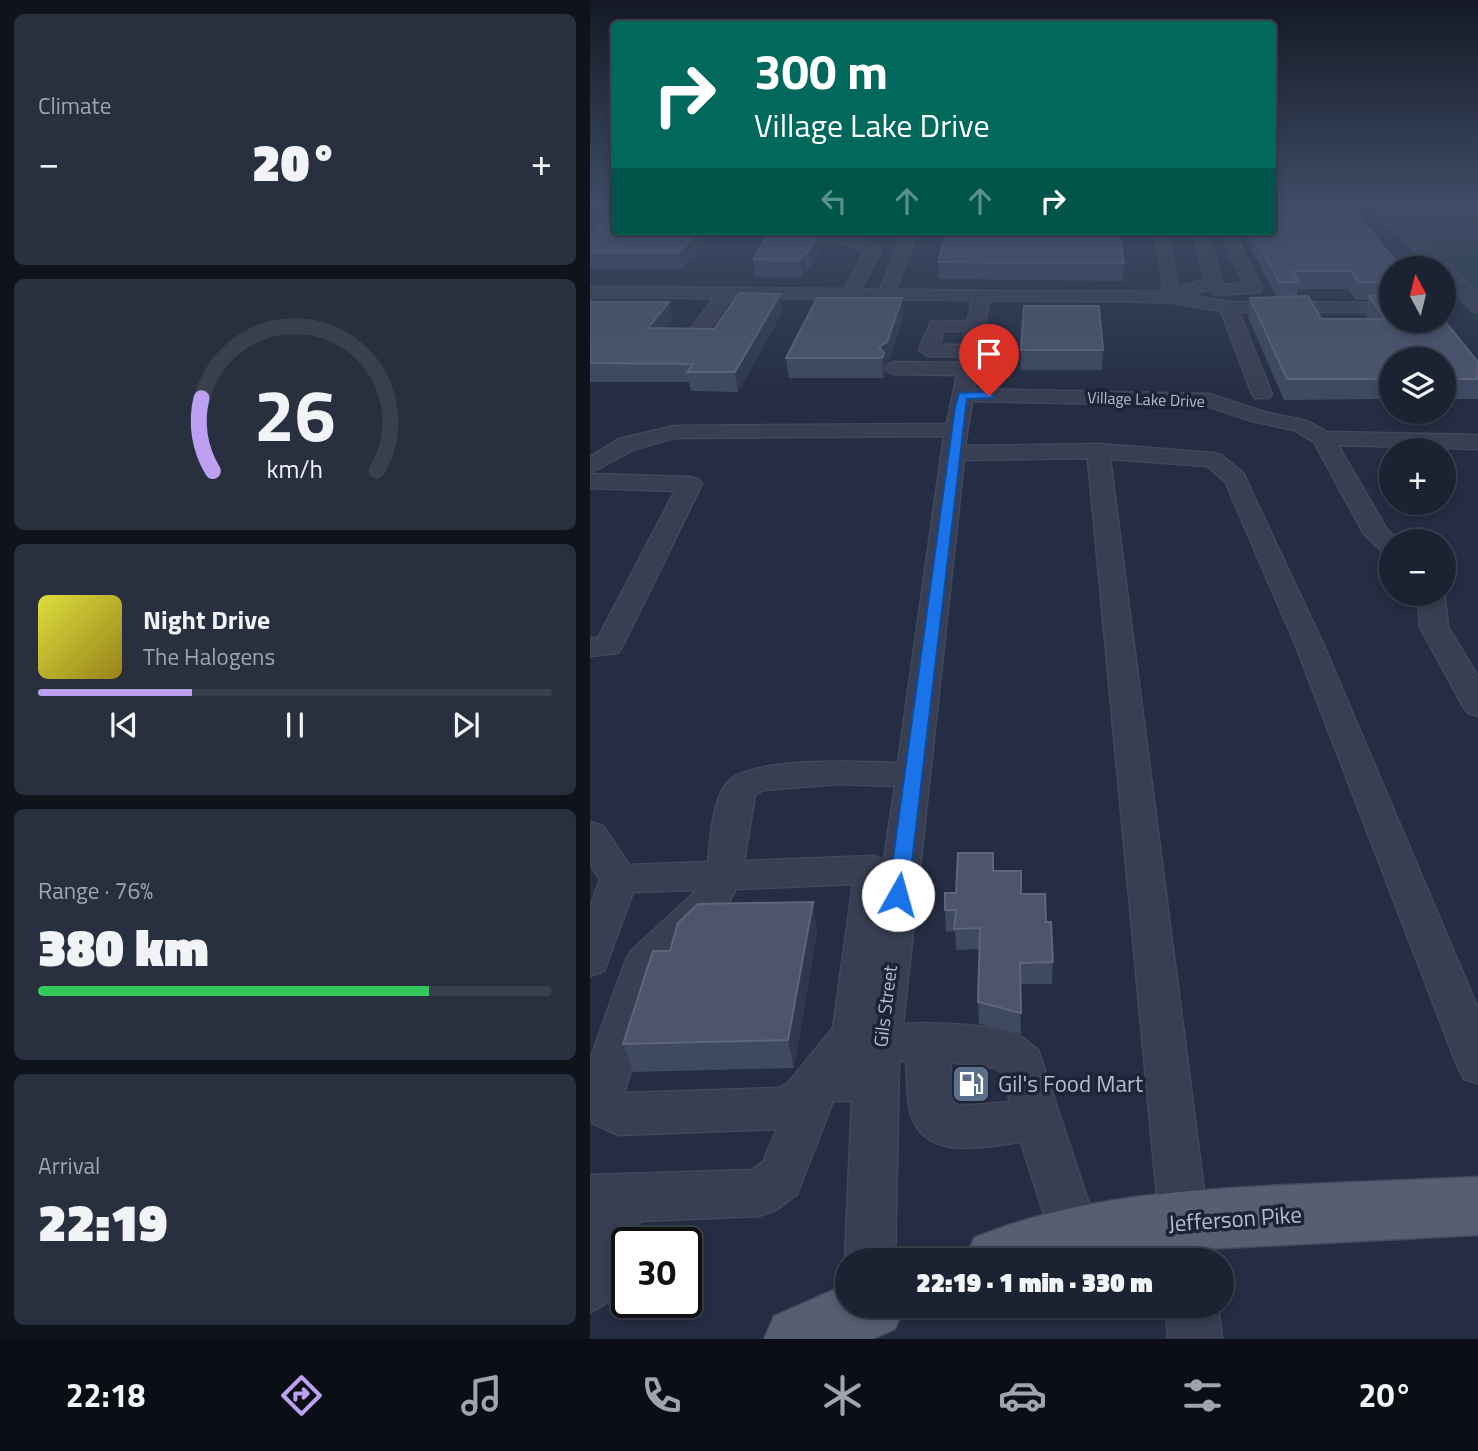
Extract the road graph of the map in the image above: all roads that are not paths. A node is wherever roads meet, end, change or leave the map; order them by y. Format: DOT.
graph roads {
  1 [pos="864,268"];
  2 [pos="896,268"];
  3 [pos="1168,268"];
  4 [pos="1210,268"];
  5 [pos="1244,268"];
  6 [pos="1456,281"];
  7 [pos="1193,290"];
  8 [pos="590,292"];
  9 [pos="647,293"];
  10 [pos="726,294"];
  11 [pos="850,295"];
  12 [pos="886,295"];
  13 [pos="1167,297"];
  14 [pos="678,306"];
  15 [pos="1228,307"];
  16 [pos="1335,307"];
  17 [pos="1379,307"];
  18 [pos="1478,307"];
  19 [pos="915,320"];
  20 [pos="1345,324"];
  21 [pos="697,334"];
  22 [pos="972,347"];
  23 [pos="893,368"];
  24 [pos="1262,394"];
  25 [pos="590,438"];
  26 [pos="1323,438"];
  27 [pos="955,442"];
  28 [pos="1477,442"];
  29 [pos="627,444"];
  30 [pos="1098,451"];
  31 [pos="590,466"];
  32 [pos="590,481"];
  33 [pos="1379,536"];
  34 [pos="1433,606"];
  35 [pos="590,647"];
  36 [pos="1478,706"];
  37 [pos="914,775"];
  38 [pos="590,835"];
  39 [pos="887,870"];
  40 [pos="724,875"];
  41 [pos="619,879"];
  42 [pos="590,960"];
  43 [pos="926,1041"];
  44 [pos="878,1063"];
  45 [pos="1478,1065"];
  46 [pos="819,1081"];
  47 [pos="1037,1122"];
  48 [pos="606,1199"];
  49 [pos="1478,1206"];
  50 [pos="1075,1237"];
  51 [pos="1186,1240"];
  52 [pos="870,1248"];
  53 [pos="1037,1248"];
  54 [pos="590,1286"];
  55 [pos="843,1318"];
  56 [pos="1193,1318"];
  57 [pos="797,1339"];
  58 [pos="1194,1339"];
  1 -- 11 [label="street"];
  2 -- 12 [label="street"];
  3 -- 13 [label="street"];
  4 -- 7 [label="street"];
  5 -- 7 [label="street"];
  6 -- 18 [label="street"];
  7 -- 13 [label="street"];
  8 -- 9 [label="street"];
  9 -- 10 [label="street"];
  9 -- 14 [label="street"];
  10 -- 11 [label="street"];
  10 -- 21 [label="street"];
  11 -- 12 [label="street"];
  12 -- 22 [label="street"];
  13 -- 15 [label="street"];
  13 -- 22 [label="street"];
  15 -- 16 [label="street"];
  15 -- 24 [label="street"];
  16 -- 17 [label="street"];
  16 -- 20 [label="street"];
  19 -- 22 [label="street"];
  22 -- 23 [label="street"];
  22 -- 26 [label="street, Village Lake Drive"];
  22 -- 27 [label="street, Gils Street"];
  25 -- 29 [label="street"];
  26 -- 28 [label="street, Village Lake Drive"];
  26 -- 33 [label="street"];
  27 -- 29 [label="street"];
  27 -- 30 [label="street"];
  27 -- 37 [label="street, Gils Street"];
  29 -- 31 [label="street"];
  30 -- 45 [label="street"];
  30 -- 51 [label="street"];
  32 -- 35 [label="street"];
  34 -- 36 [label="street"];
  37 -- 39 [label="street, Gils Street"];
  37 -- 40 [label="street"];
  38 -- 41 [label="street"];
  39 -- 40 [label="street"];
  39 -- 44 [label="street, Gils Street"];
  39 -- 46 [label="street"];
  40 -- 41 [label="street"];
  40 -- 46 [label="street"];
  41 -- 42 [label="street"];
  43 -- 44 [label="street"];
  43 -- 47 [label="street"];
  43 -- 47 [label="street"];
  44 -- 46 [label="street"];
  44 -- 52 [label="street, Gils Street"];
  46 -- 48 [label="street"];
  47 -- 50 [label="street"];
  48 -- 54 [label="street"];
  49 -- 51 [label="main road, Jefferson Pike"];
  50 -- 51 [label="main road, Jefferson Pike"];
  50 -- 53 [label="main road, Jefferson Pike"];
  55 -- 57 [label="main road"];
  56 -- 58 [label="street"];
}
